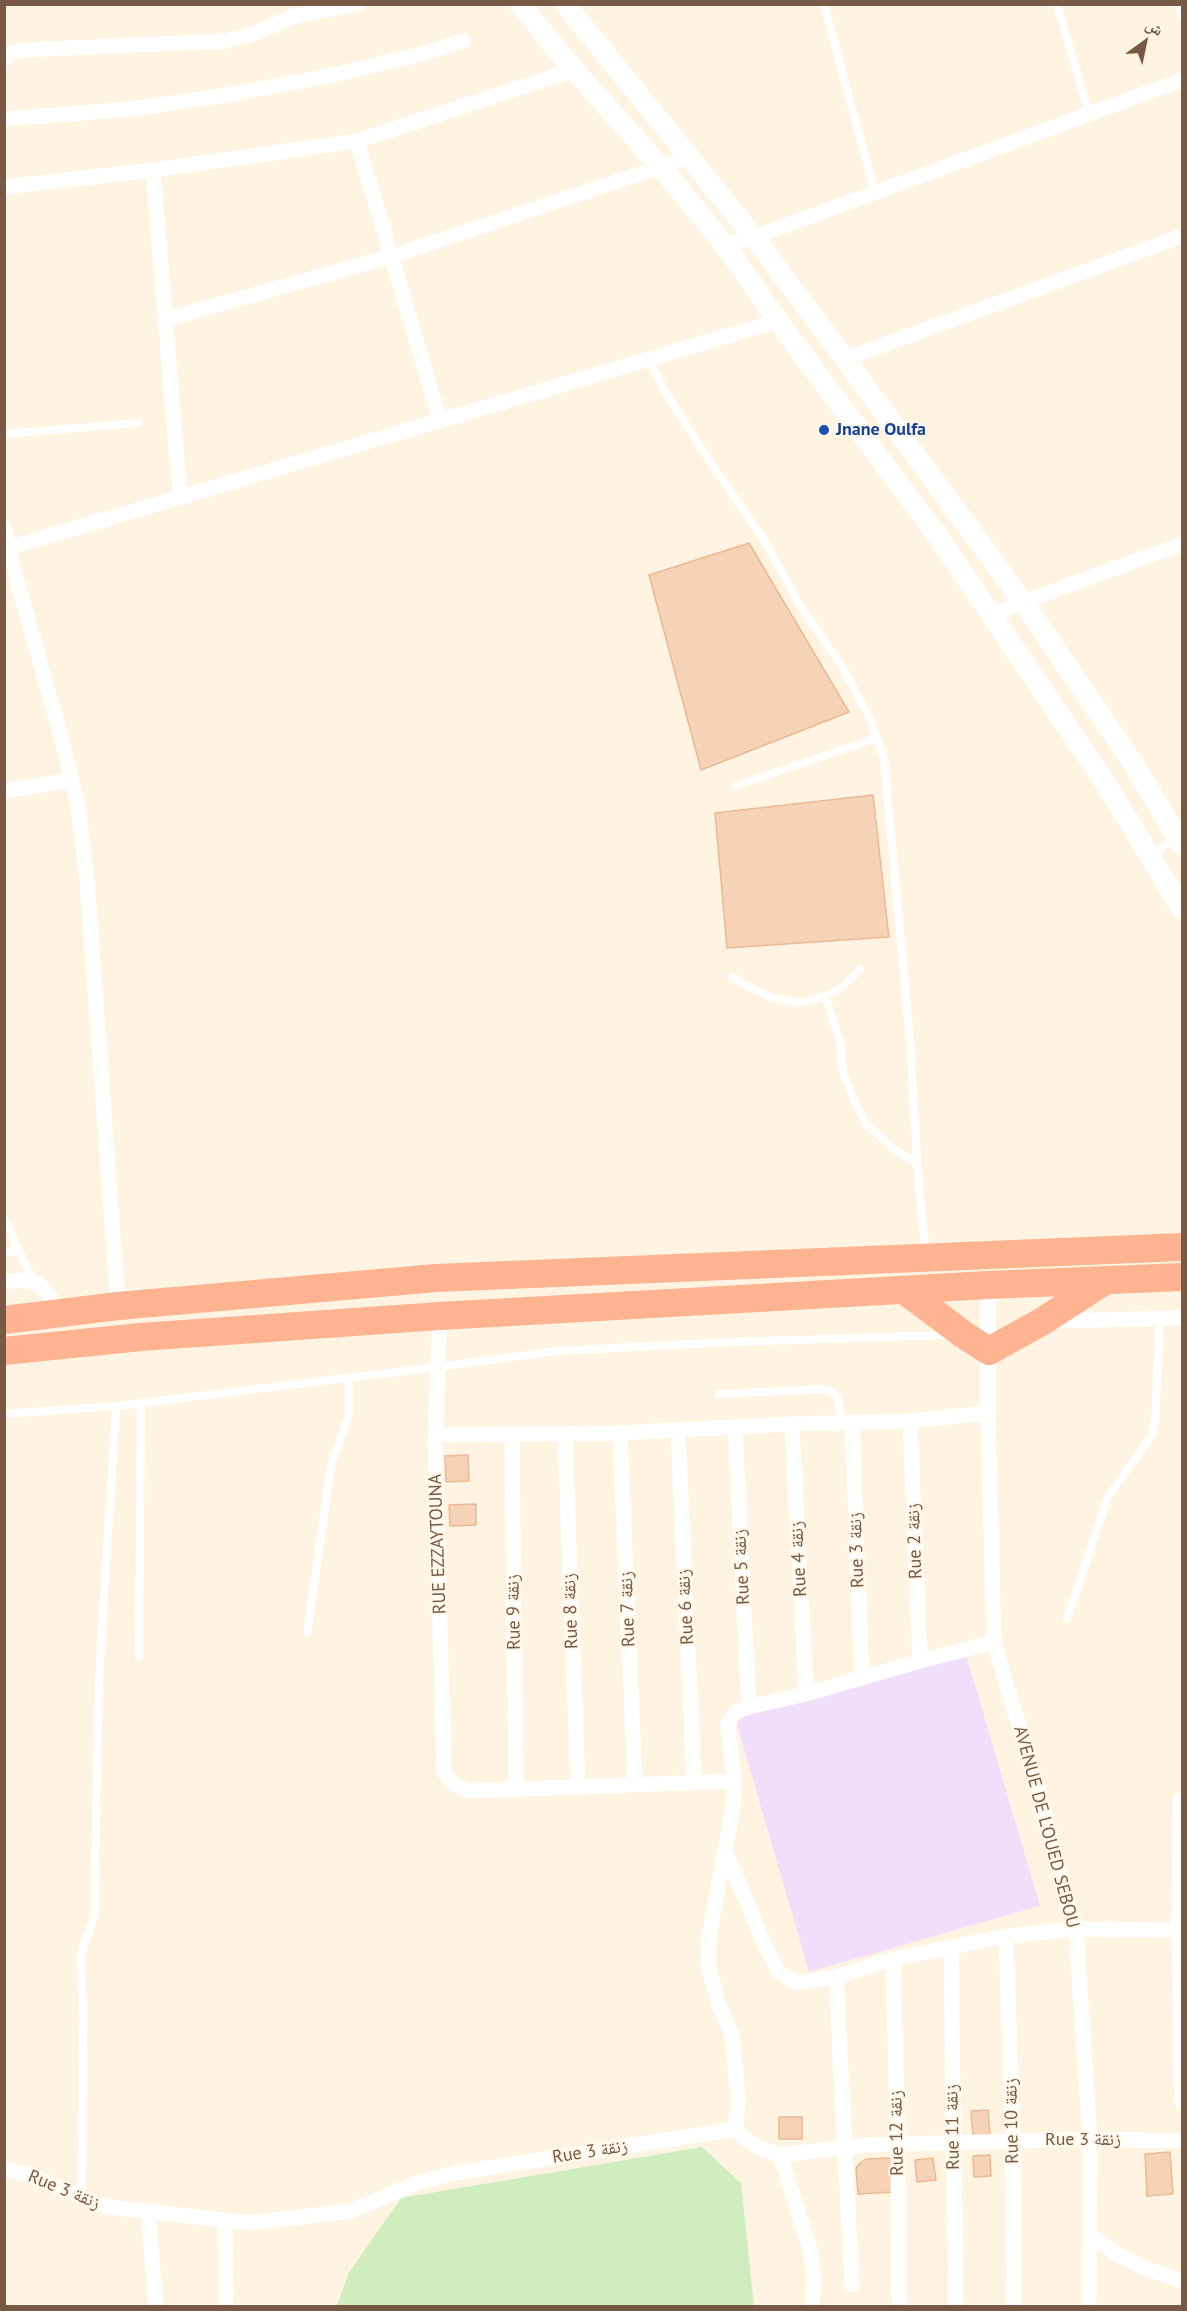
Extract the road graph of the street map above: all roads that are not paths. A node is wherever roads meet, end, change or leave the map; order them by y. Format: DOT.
graph roads {
  1 [pos="358,4"];
  2 [pos="520,4"];
  3 [pos="565,4"];
  4 [pos="824,4"];
  5 [pos="1057,4"];
  6 [pos="1179,4"];
  7 [pos="1182,18"];
  8 [pos="463,41"];
  9 [pos="4,60"];
  10 [pos="574,70"];
  11 [pos="1182,80"];
  12 [pos="1089,114"];
  13 [pos="4,119"];
  14 [pos="357,141"];
  15 [pos="688,156"];
  16 [pos="662,167"];
  17 [pos="153,170"];
  18 [pos="4,187"];
  19 [pos="875,193"];
  20 [pos="1182,236"];
  21 [pos="754,237"];
  22 [pos="725,245"];
  23 [pos="392,256"];
  24 [pos="166,319"];
  25 [pos="778,321"];
  26 [pos="649,358"];
  27 [pos="845,359"];
  28 [pos="440,420"];
  29 [pos="138,423"];
  30 [pos="4,434"];
  31 [pos="180,496"];
  32 [pos="4,527"];
  33 [pos="1182,544"];
  34 [pos="8,548"];
  35 [pos="12,591"];
  36 [pos="1023,603"];
  37 [pos="992,616"];
  38 [pos="876,738"];
  39 [pos="71,780"];
  40 [pos="735,786"];
  41 [pos="4,791"];
  42 [pos="1181,838"];
  43 [pos="1151,856"];
  44 [pos="1182,909"];
  45 [pos="860,969"];
  46 [pos="733,977"];
  47 [pos="825,996"];
  48 [pos="917,1163"];
  49 [pos="4,1218"];
  50 [pos="1182,1247"];
  51 [pos="19,1251"];
  52 [pos="4,1252"];
  53 [pos="988,1254"];
  54 [pos="927,1257"];
  55 [pos="1182,1277"];
  56 [pos="1107,1280"];
  57 [pos="33,1281"];
  58 [pos="4,1282"];
  59 [pos="988,1285"];
  60 [pos="904,1290"];
  61 [pos="118,1306"];
  62 [pos="63,1313"];
  63 [pos="440,1316"];
  64 [pos="1160,1318"];
  65 [pos="1182,1318"];
  66 [pos="4,1320"];
  67 [pos="1042,1321"];
  68 [pos="964,1335"];
  69 [pos="989,1351"];
  70 [pos="4,1352"];
  71 [pos="438,1367"];
  72 [pos="349,1377"];
  73 [pos="718,1394"];
  74 [pos="141,1402"];
  75 [pos="116,1406"];
  76 [pos="988,1413"];
  77 [pos="4,1414"];
  78 [pos="910,1421"];
  79 [pos="847,1422"];
  80 [pos="792,1424"];
  81 [pos="735,1427"];
  82 [pos="678,1430"];
  83 [pos="620,1433"];
  84 [pos="565,1434"];
  85 [pos="435,1435"];
  86 [pos="512,1435"];
  87 [pos="1067,1618"];
  88 [pos="307,1633"];
  89 [pos="994,1642"];
  90 [pos="139,1657"];
  91 [pos="920,1660"];
  92 [pos="862,1678"];
  93 [pos="806,1694"];
  94 [pos="749,1707"];
  95 [pos="734,1781"];
  96 [pos="694,1783"];
  97 [pos="635,1784"];
  98 [pos="578,1788"];
  99 [pos="516,1789"];
  100 [pos="1181,1800"];
  101 [pos="725,1850"];
  102 [pos="1076,1929"];
  103 [pos="1181,1930"];
  104 [pos="1006,1936"];
  105 [pos="951,1948"];
  106 [pos="893,1959"];
  107 [pos="836,1977"];
  108 [pos="1182,2102"];
  109 [pos="736,2129"];
  110 [pos="1090,2139"];
  111 [pos="1012,2141"];
  112 [pos="1182,2141"];
  113 [pos="898,2144"];
  114 [pos="953,2144"];
  115 [pos="843,2147"];
  116 [pos="780,2154"];
  117 [pos="4,2169"];
  118 [pos="82,2198"];
  119 [pos="148,2211"];
  120 [pos="225,2220"];
  121 [pos="1090,2235"];
  122 [pos="1182,2281"];
  123 [pos="852,2285"];
  124 [pos="156,2307"];
  125 [pos="226,2307"];
  126 [pos="812,2307"];
  127 [pos="899,2307"];
  128 [pos="956,2307"];
  129 [pos="1014,2307"];
  130 [pos="1089,2307"];
  1 -- 9 [label="street"];
  2 -- 10 [label="street"];
  3 -- 15 [label="street"];
  4 -- 19 [label="lane"];
  5 -- 12 [label="lane"];
  6 -- 7 [label="lane"];
  8 -- 13 [label="street"];
  10 -- 14 [label="street"];
  10 -- 16 [label="street"];
  11 -- 12 [label="street"];
  12 -- 19 [label="street"];
  14 -- 17 [label="street"];
  14 -- 23 [label="street"];
  15 -- 16 [label="street"];
  15 -- 21 [label="street"];
  16 -- 22 [label="street"];
  16 -- 23 [label="street"];
  17 -- 18 [label="street"];
  17 -- 24 [label="street"];
  19 -- 21 [label="street"];
  20 -- 27 [label="street"];
  21 -- 22 [label="street"];
  21 -- 27 [label="street"];
  22 -- 25 [label="street"];
  23 -- 24 [label="street"];
  23 -- 28 [label="street"];
  24 -- 31 [label="street"];
  25 -- 26 [label="street"];
  25 -- 37 [label="street"];
  26 -- 28 [label="street"];
  26 -- 38 [label="lane"];
  27 -- 36 [label="street"];
  28 -- 31 [label="street"];
  29 -- 30 [label="lane"];
  31 -- 34 [label="street"];
  32 -- 34 [label="street"];
  33 -- 36 [label="street"];
  34 -- 35 [label="street"];
  35 -- 39 [label="street"];
  36 -- 37 [label="street"];
  36 -- 42 [label="street"];
  37 -- 43 [label="street"];
  38 -- 40 [label="lane"];
  38 -- 48 [label="lane"];
  39 -- 41 [label="street"];
  39 -- 61 [label="street"];
  42 -- 43 [label="lane"];
  43 -- 44 [label="street"];
  45 -- 47 [label="lane"];
  46 -- 47 [label="lane"];
  47 -- 48 [label="lane"];
  48 -- 54 [label="lane"];
  49 -- 51 [label="lane"];
  50 -- 53 [label="highway"];
  51 -- 52 [label="lane"];
  51 -- 57 [label="lane"];
  53 -- 54 [label="highway"];
  53 -- 59 [label="street, AVENUE DE L'OUED SEBOU"];
  54 -- 61 [label="highway"];
  55 -- 56 [label="highway"];
  56 -- 59 [label="highway"];
  56 -- 67 [label="highway"];
  57 -- 58 [label="street"];
  57 -- 62 [label="street"];
  59 -- 60 [label="highway"];
  59 -- 69 [label="street, AVENUE DE L'OUED SEBOU"];
  60 -- 63 [label="highway"];
  60 -- 68 [label="highway"];
  61 -- 62 [label="highway"];
  62 -- 66 [label="highway"];
  63 -- 70 [label="highway"];
  63 -- 71 [label="street, RUE EZZAYTOUNA"];
  64 -- 65 [label="street"];
  64 -- 67 [label="street"];
  64 -- 87 [label="lane"];
  67 -- 69 [label="highway"];
  68 -- 69 [label="highway"];
  68 -- 71 [label="lane"];
  69 -- 76 [label="street, AVENUE DE L'OUED SEBOU"];
  71 -- 72 [label="lane"];
  71 -- 85 [label="street, RUE EZZAYTOUNA"];
  72 -- 74 [label="lane"];
  72 -- 88 [label="lane"];
  73 -- 79 [label="lane"];
  74 -- 75 [label="lane"];
  74 -- 90 [label="lane"];
  75 -- 77 [label="lane"];
  75 -- 118 [label="lane"];
  76 -- 78 [label="street"];
  76 -- 89 [label="street, AVENUE DE L'OUED SEBOU"];
  78 -- 79 [label="street"];
  78 -- 91 [label="street, Rue 2 زنقة"];
  79 -- 80 [label="street"];
  79 -- 92 [label="street, Rue 3 زنقة"];
  80 -- 81 [label="street"];
  80 -- 93 [label="street, Rue 4 زنقة"];
  81 -- 82 [label="street"];
  81 -- 94 [label="street, Rue 5 زنقة"];
  82 -- 83 [label="street"];
  82 -- 96 [label="street, Rue 6 زنقة"];
  83 -- 84 [label="street"];
  83 -- 97 [label="street, Rue 7 زنقة"];
  84 -- 86 [label="street"];
  84 -- 98 [label="street, Rue 8 زنقة"];
  85 -- 86 [label="street"];
  85 -- 99 [label="street, RUE EZZAYTOUNA"];
  86 -- 99 [label="street, Rue 9 زنقة"];
  89 -- 91 [label="street"];
  89 -- 102 [label="street, AVENUE DE L'OUED SEBOU"];
  91 -- 92 [label="street"];
  92 -- 93 [label="street"];
  93 -- 94 [label="street"];
  94 -- 95 [label="street"];
  95 -- 96 [label="street"];
  95 -- 101 [label="street"];
  96 -- 97 [label="street"];
  97 -- 98 [label="street"];
  98 -- 99 [label="street"];
  100 -- 103 [label="street"];
  101 -- 107 [label="street"];
  101 -- 109 [label="street"];
  102 -- 103 [label="street"];
  102 -- 104 [label="street"];
  102 -- 110 [label="street, AVENUE DE L'OUED SEBOU"];
  103 -- 108 [label="street"];
  104 -- 105 [label="street"];
  104 -- 111 [label="street, Rue 10 زنقة"];
  105 -- 106 [label="street"];
  105 -- 114 [label="street, Rue 11 زنقة"];
  106 -- 107 [label="street"];
  106 -- 113 [label="street, Rue 12 زنقة"];
  107 -- 115 [label="street"];
  109 -- 116 [label="street, Rue 3 زنقة"];
  109 -- 120 [label="street, Rue 3 زنقة"];
  110 -- 111 [label="street, Rue 3 زنقة"];
  110 -- 112 [label="street, Rue 3 زنقة"];
  110 -- 121 [label="street, AVENUE DE L'OUED SEBOU"];
  111 -- 114 [label="street, Rue 3 زنقة"];
  111 -- 129 [label="street, Rue 10 زنقة"];
  113 -- 114 [label="street, Rue 3 زنقة"];
  113 -- 115 [label="street, Rue 3 زنقة"];
  113 -- 127 [label="street, Rue 12 زنقة"];
  114 -- 128 [label="street, Rue 11 زنقة"];
  115 -- 116 [label="street, Rue 3 زنقة"];
  115 -- 123 [label="street"];
  116 -- 126 [label="street"];
  117 -- 118 [label="street, Rue 3 زنقة"];
  118 -- 119 [label="street, Rue 3 زنقة"];
  119 -- 120 [label="street, Rue 3 زنقة"];
  119 -- 124 [label="street"];
  120 -- 125 [label="street"];
  121 -- 122 [label="street"];
  121 -- 130 [label="street, AVENUE DE L'OUED SEBOU"];
}
